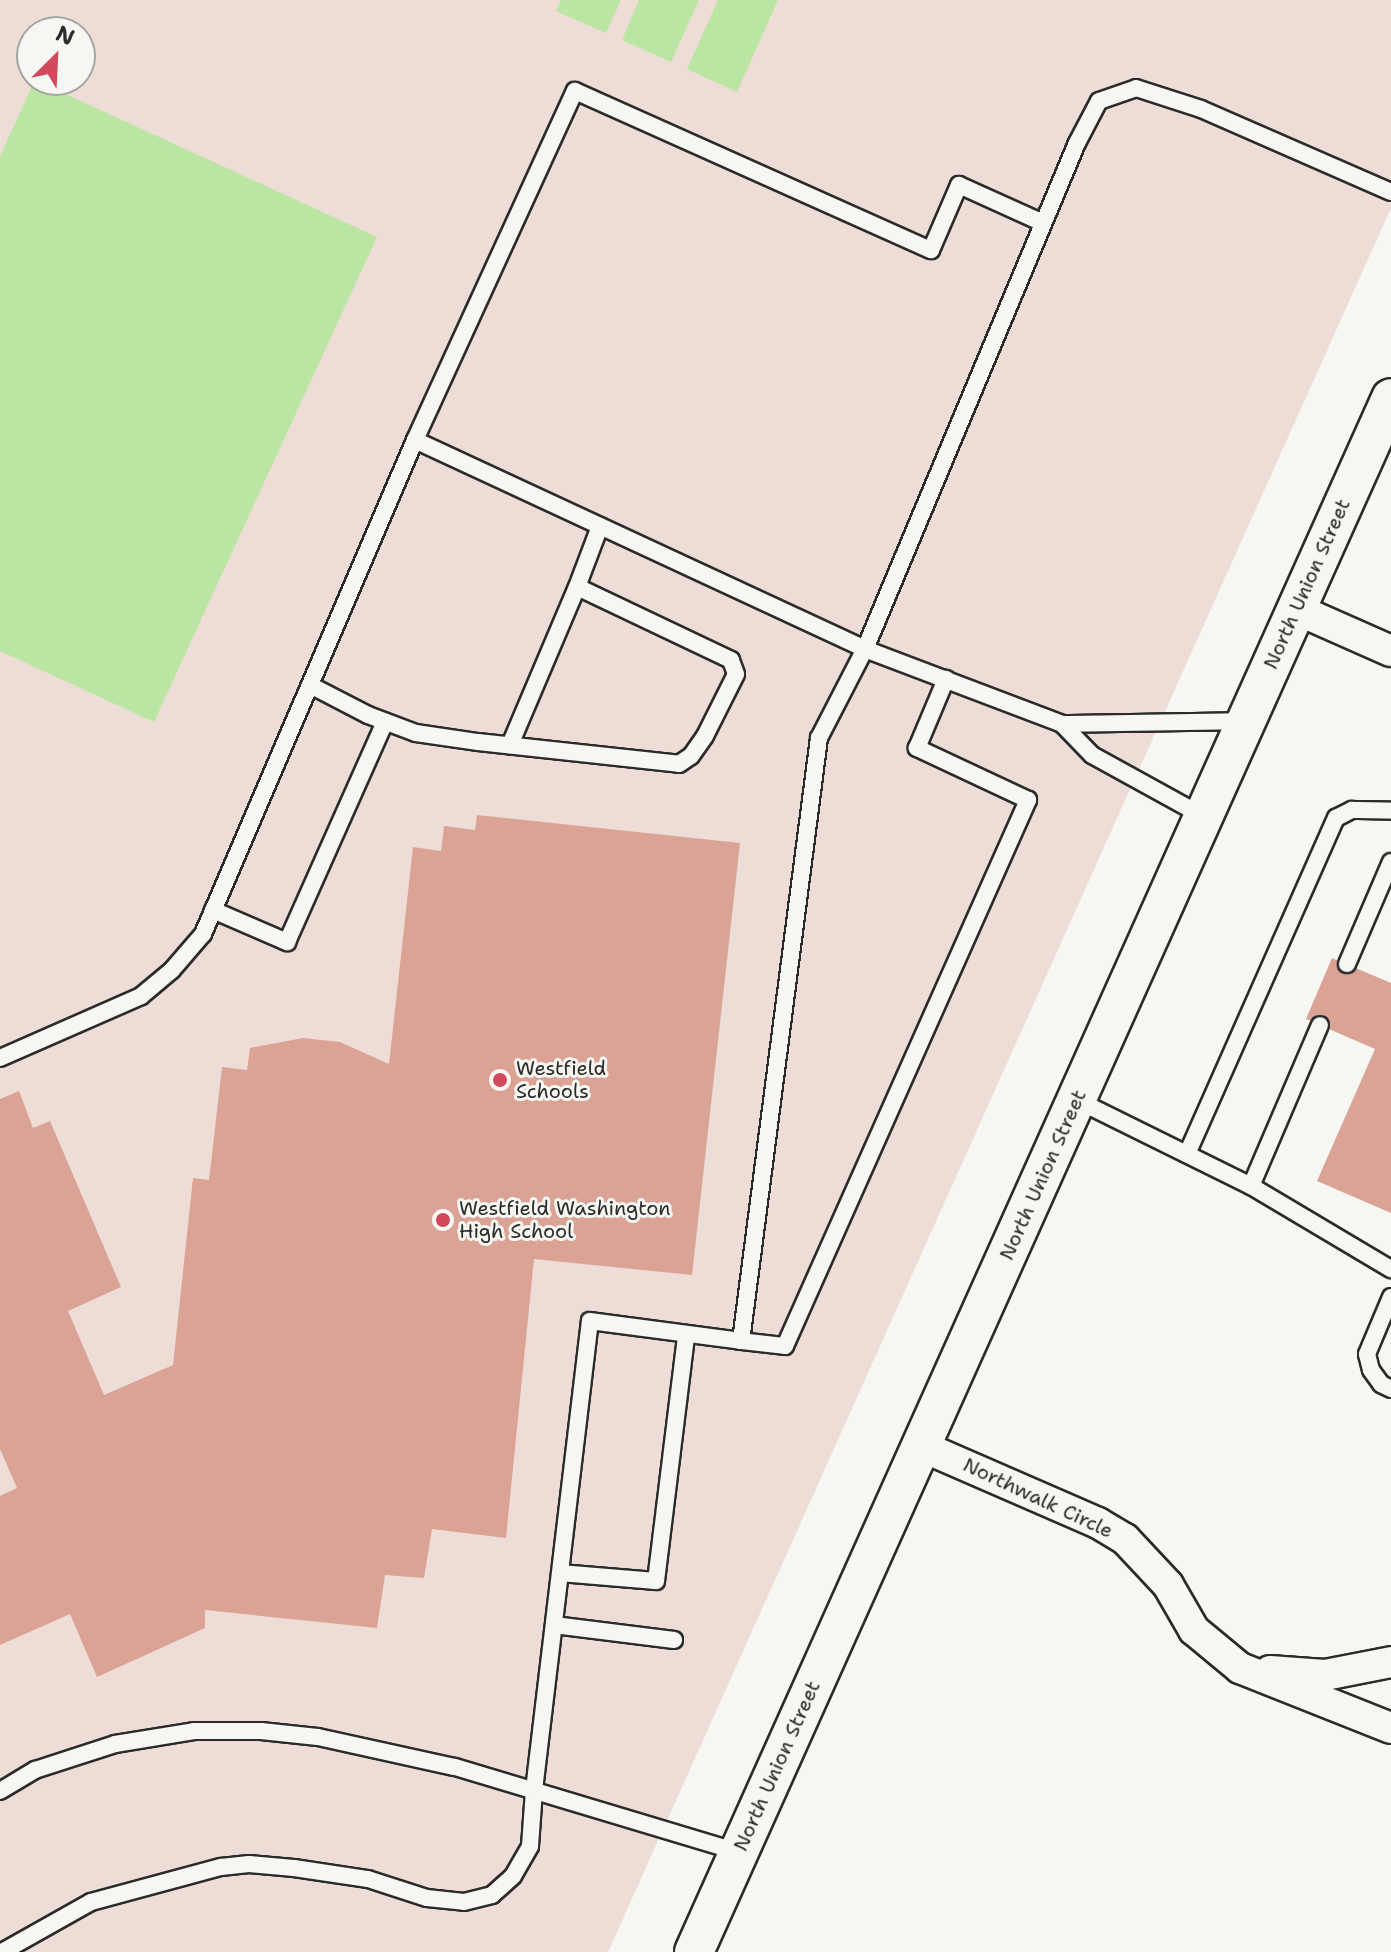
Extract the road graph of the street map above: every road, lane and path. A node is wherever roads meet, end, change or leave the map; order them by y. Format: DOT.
graph roads {
  1 [pos="1391,192"];
  2 [pos="1043,223"];
  3 [pos="1391,398"];
  4 [pos="415,440"];
  5 [pos="600,526"];
  6 [pos="577,587"];
  7 [pos="1296,609"];
  8 [pos="865,649"];
  9 [pos="1391,651"];
  10 [pos="946,679"];
  11 [pos="310,685"];
  12 [pos="1246,721"];
  13 [pos="385,722"];
  14 [pos="1062,724"];
  15 [pos="510,745"];
  16 [pos="1391,811"];
  17 [pos="1205,817"];
  18 [pos="1391,862"];
  19 [pos="213,910"];
  20 [pos="1347,964"];
  21 [pos="1320,1025"];
  22 [pos="0,1058"];
  23 [pos="1077,1100"];
  24 [pos="1187,1154"];
  25 [pos="1251,1186"];
  26 [pos="1391,1269"];
  27 [pos="1391,1297"];
  28 [pos="686,1336"];
  29 [pos="741,1341"];
  30 [pos="1391,1389"];
  31 [pos="921,1446"];
  32 [pos="560,1573"];
  33 [pos="554,1625"];
  34 [pos="674,1640"];
  35 [pos="1391,1662"];
  36 [pos="1240,1668"];
  37 [pos="1391,1728"];
  38 [pos="534,1790"];
  39 [pos="0,1791"];
  40 [pos="739,1852"];
  41 [pos="2,1952"];
  42 [pos="694,1952"];
  1 -- 2 [label="lane"];
  2 -- 4 [label="lane"];
  2 -- 8 [label="lane"];
  3 -- 7 [label="street, North Union Street"];
  4 -- 5 [label="lane"];
  4 -- 11 [label="lane"];
  5 -- 6 [label="lane"];
  5 -- 8 [label="lane"];
  6 -- 15 [label="lane"];
  6 -- 15 [label="lane"];
  7 -- 9 [label="street"];
  7 -- 12 [label="street, North Union Street"];
  8 -- 10 [label="lane"];
  8 -- 29 [label="lane"];
  10 -- 14 [label="lane"];
  10 -- 29 [label="lane"];
  11 -- 13 [label="lane"];
  11 -- 19 [label="lane"];
  12 -- 14 [label="lane"];
  12 -- 17 [label="street, North Union Street"];
  13 -- 15 [label="lane"];
  13 -- 19 [label="lane"];
  14 -- 17 [label="lane"];
  16 -- 24 [label="lane"];
  17 -- 23 [label="street, North Union Street"];
  18 -- 20 [label="lane"];
  19 -- 22 [label="lane"];
  21 -- 25 [label="lane"];
  23 -- 24 [label="lane"];
  23 -- 31 [label="street, North Union Street"];
  24 -- 25 [label="lane"];
  25 -- 26 [label="lane"];
  27 -- 30 [label="lane"];
  28 -- 29 [label="lane"];
  28 -- 32 [label="lane"];
  28 -- 32 [label="lane"];
  31 -- 36 [label="street, Northwalk Circle"];
  31 -- 40 [label="street, North Union Street"];
  32 -- 33 [label="lane"];
  33 -- 34 [label="lane"];
  33 -- 38 [label="lane"];
  35 -- 36 [label="street"];
  36 -- 37 [label="street, Northwalk Circle"];
  38 -- 39 [label="lane"];
  38 -- 40 [label="lane"];
  38 -- 41 [label="lane"];
  40 -- 42 [label="street, North Union Street"];
}
